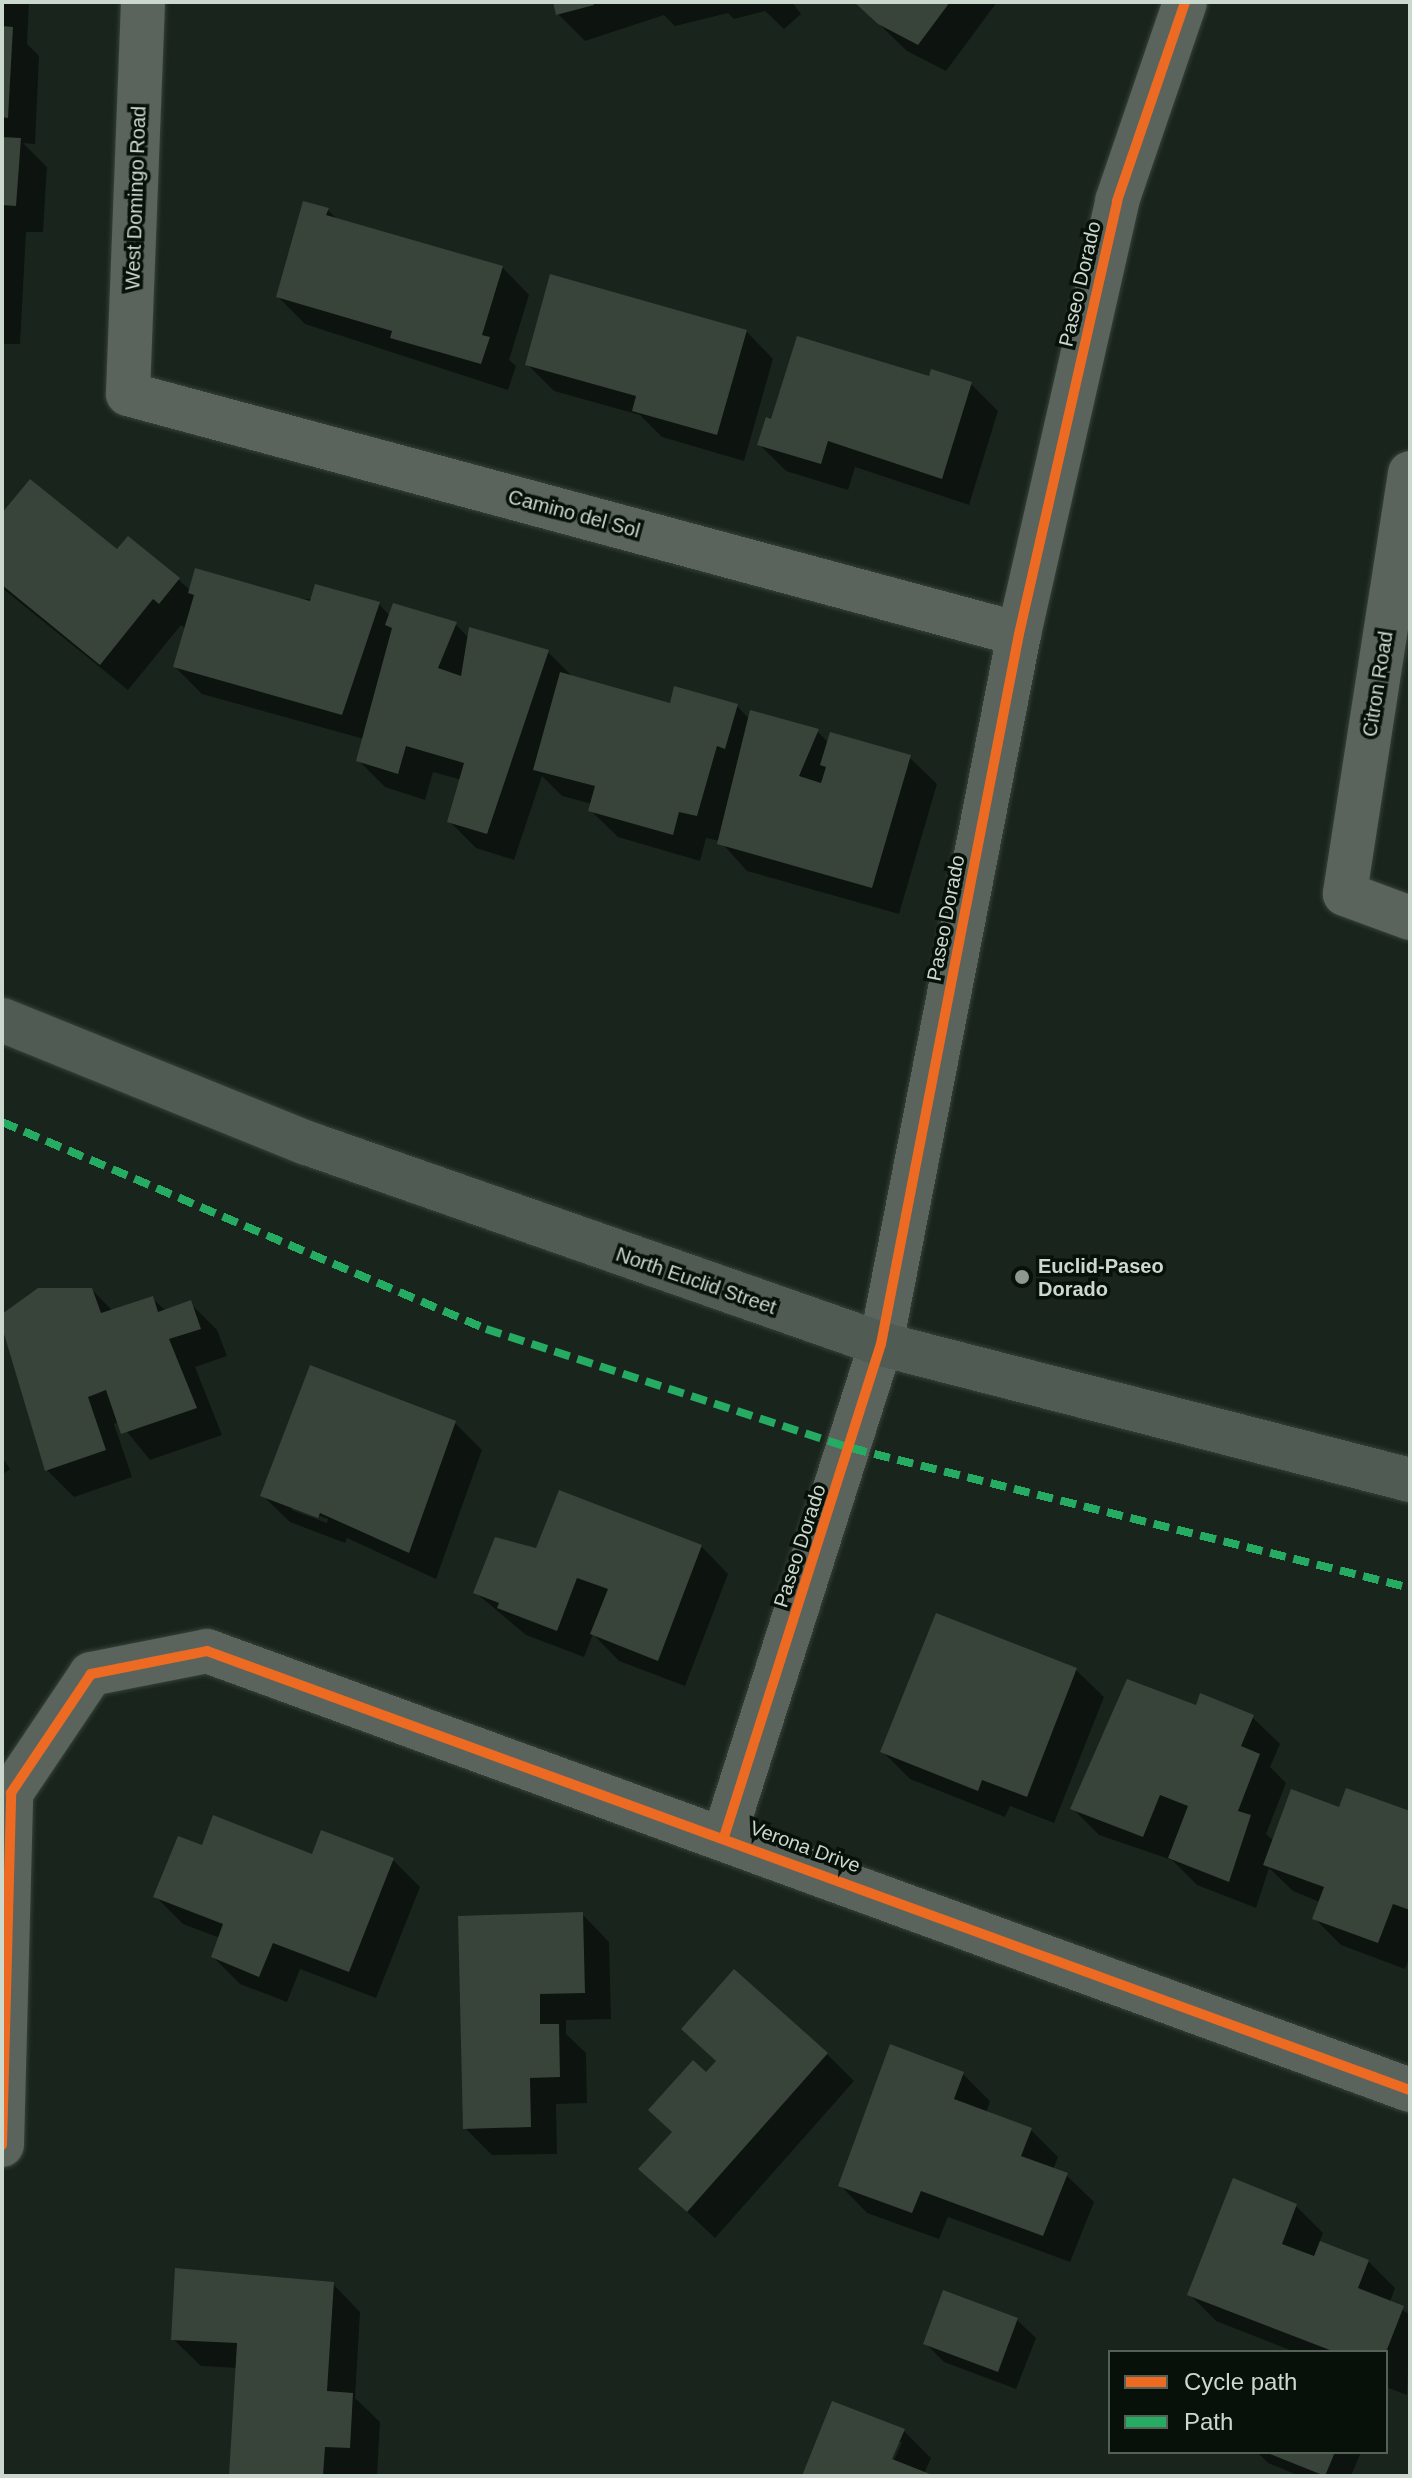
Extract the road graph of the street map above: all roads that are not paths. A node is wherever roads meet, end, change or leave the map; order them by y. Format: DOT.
graph roads {
  1 [pos="143,2"];
  2 [pos="1185,2"];
  3 [pos="128,394"];
  4 [pos="1410,473"];
  5 [pos="1019,634"];
  6 [pos="1410,918"];
  7 [pos="2,1020"];
  8 [pos="881,1344"];
  9 [pos="1410,1480"];
  10 [pos="724,1837"];
  11 [pos="1410,2090"];
  12 [pos="2,2145"];
  1 -- 3 [label="street, West Domingo Road"];
  2 -- 5 [label="street, Paseo Dorado"];
  3 -- 5 [label="street, Camino del Sol"];
  4 -- 6 [label="street, Citron Road"];
  5 -- 8 [label="street, Paseo Dorado"];
  7 -- 8 [label="main road, North Euclid Street"];
  8 -- 9 [label="main road, North Euclid Street"];
  8 -- 10 [label="street, Paseo Dorado"];
  10 -- 11 [label="street, Verona Drive"];
  10 -- 12 [label="street, Verona Drive"];
}
